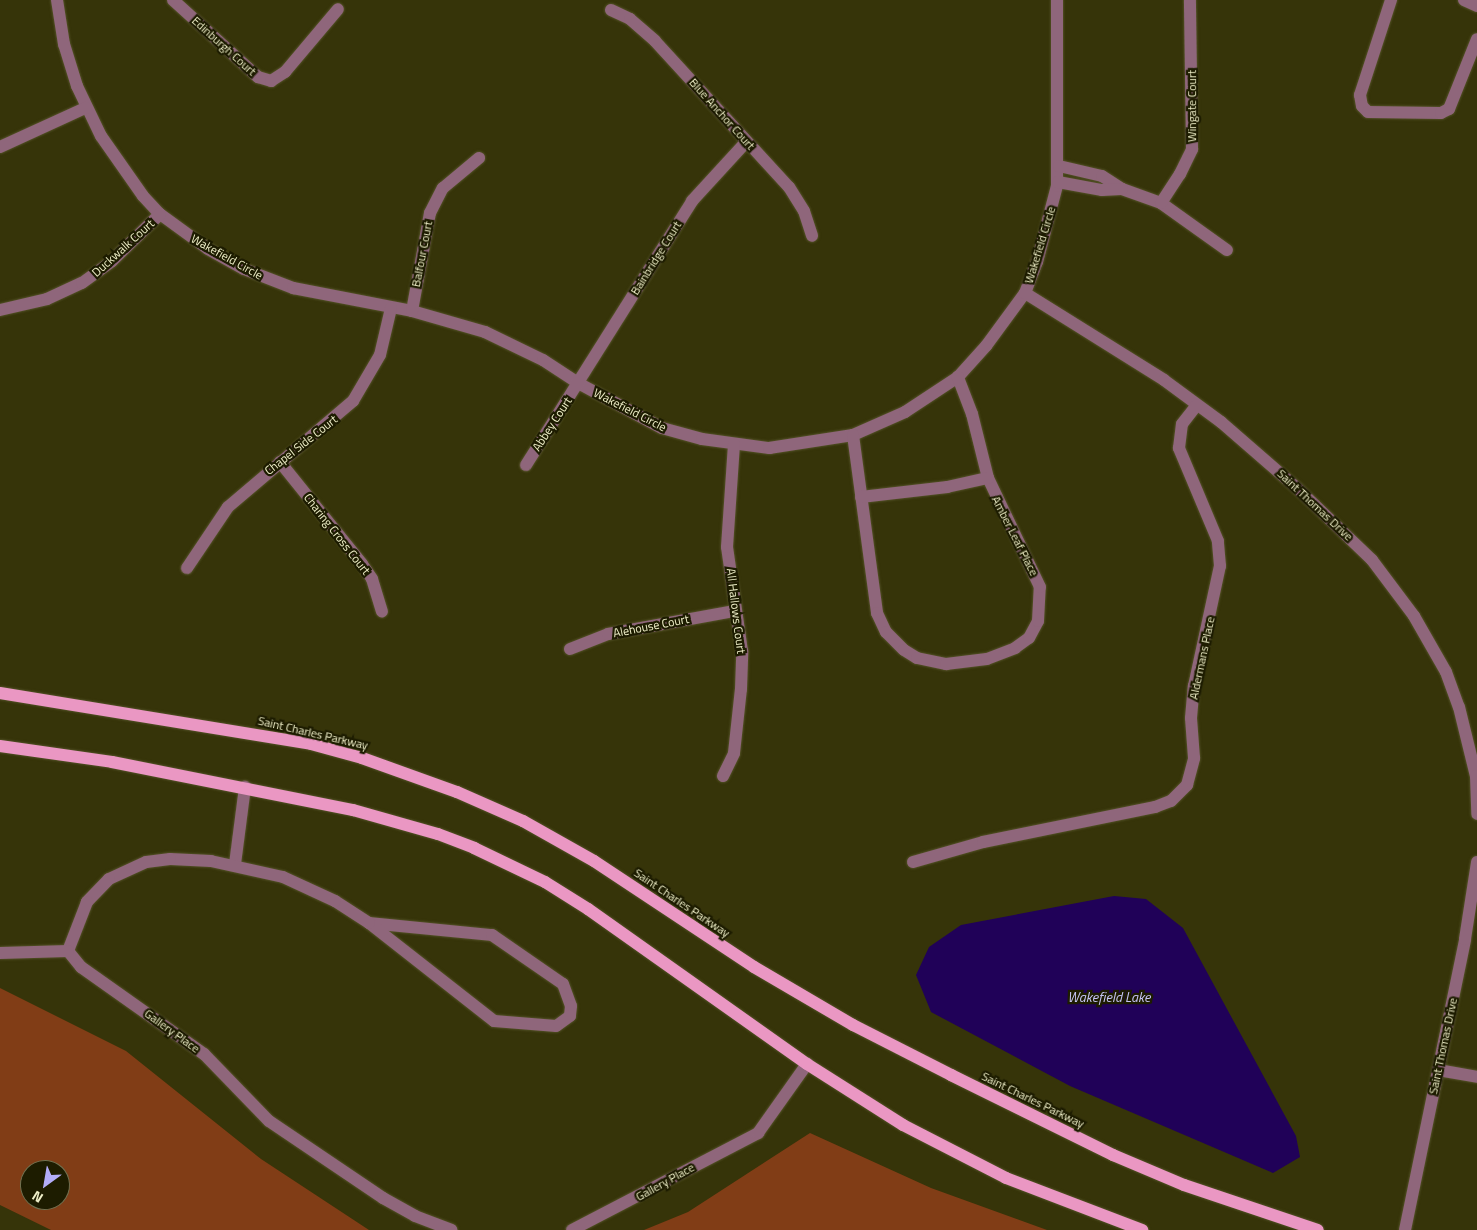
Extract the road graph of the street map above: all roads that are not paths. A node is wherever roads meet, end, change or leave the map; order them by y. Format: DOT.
graph roads {
  1 [pos="57,0"];
  2 [pos="174,0"];
  3 [pos="1057,0"];
  4 [pos="1190,0"];
  5 [pos="1391,0"];
  6 [pos="1464,0"];
  7 [pos="1477,6"];
  8 [pos="338,9"];
  9 [pos="611,10"];
  10 [pos="1477,39"];
  11 [pos="86,108"];
  12 [pos="746,142"];
  13 [pos="0,146"];
  14 [pos="479,158"];
  15 [pos="1059,166"];
  16 [pos="1058,182"];
  17 [pos="1122,189"];
  18 [pos="1161,202"];
  19 [pos="160,214"];
  20 [pos="812,236"];
  21 [pos="1227,250"];
  22 [pos="1025,292"];
  23 [pos="391,308"];
  24 [pos="0,310"];
  25 [pos="412,310"];
  26 [pos="958,376"];
  27 [pos="578,383"];
  28 [pos="1197,405"];
  29 [pos="853,435"];
  30 [pos="734,444"];
  31 [pos="280,462"];
  32 [pos="526,465"];
  33 [pos="988,478"];
  34 [pos="862,497"];
  35 [pos="186,568"];
  36 [pos="735,611"];
  37 [pos="382,612"];
  38 [pos="570,649"];
  39 [pos="0,693"];
  40 [pos="0,746"];
  41 [pos="723,776"];
  42 [pos="245,787"];
  43 [pos="1477,814"];
  44 [pos="913,862"];
  45 [pos="1477,862"];
  46 [pos="235,864"];
  47 [pos="369,923"];
  48 [pos="68,951"];
  49 [pos="0,953"];
  50 [pos="807,1064"];
  51 [pos="1438,1070"];
  52 [pos="1477,1077"];
  53 [pos="451,1230"];
  54 [pos="572,1230"];
  55 [pos="1142,1230"];
  56 [pos="1318,1230"];
  57 [pos="1405,1230"];
  1 -- 11 [label="street, Wakefield Circle"];
  2 -- 8 [label="street, Edinburgh Court"];
  3 -- 15 [label="street, Wakefield Circle"];
  4 -- 18 [label="street, Wingate Court"];
  5 -- 10 [label="street"];
  6 -- 7 [label="street"];
  9 -- 12 [label="street, Blue Anchor Court"];
  11 -- 13 [label="street"];
  11 -- 19 [label="street, Wakefield Circle"];
  12 -- 20 [label="street, Blue Anchor Court"];
  12 -- 27 [label="street, Bainbridge Court"];
  14 -- 25 [label="street, Balfour Court"];
  15 -- 16 [label="street, Wakefield Circle"];
  15 -- 17 [label="street"];
  16 -- 17 [label="street"];
  16 -- 22 [label="street, Wakefield Circle"];
  17 -- 18 [label="street"];
  18 -- 21 [label="street"];
  19 -- 23 [label="street, Wakefield Circle"];
  19 -- 24 [label="street, Duckwalk Court"];
  22 -- 26 [label="street, Wakefield Circle"];
  22 -- 28 [label="street, Saint Thomas Drive"];
  23 -- 25 [label="street, Wakefield Circle"];
  23 -- 31 [label="street, Chapel Side Court"];
  25 -- 27 [label="street, Wakefield Circle"];
  26 -- 29 [label="street, Wakefield Circle"];
  26 -- 33 [label="street, Amber Leaf Place"];
  27 -- 30 [label="street, Wakefield Circle"];
  27 -- 32 [label="street, Abbey Court"];
  28 -- 43 [label="street, Saint Thomas Drive"];
  28 -- 44 [label="street, Aldermans Place"];
  29 -- 30 [label="street, Wakefield Circle"];
  29 -- 34 [label="street, Amber Leaf Place"];
  30 -- 36 [label="street, All Hallows Court"];
  31 -- 35 [label="street, Chapel Side Court"];
  31 -- 37 [label="street, Charing Cross Court"];
  33 -- 34 [label="street"];
  33 -- 34 [label="street, Amber Leaf Place"];
  36 -- 38 [label="street, Alehouse Court"];
  36 -- 41 [label="street, All Hallows Court"];
  39 -- 56 [label="main road, Saint Charles Parkway"];
  40 -- 42 [label="main road"];
  42 -- 46 [label="street"];
  42 -- 50 [label="main road"];
  45 -- 51 [label="street, Saint Thomas Drive"];
  46 -- 47 [label="street"];
  46 -- 48 [label="street"];
  47 -- 47 [label="street"];
  48 -- 49 [label="street"];
  48 -- 53 [label="street, Gallery Place"];
  50 -- 54 [label="street, Gallery Place"];
  50 -- 55 [label="main road"];
  51 -- 52 [label="street"];
  51 -- 57 [label="street, Saint Thomas Drive"];
}
